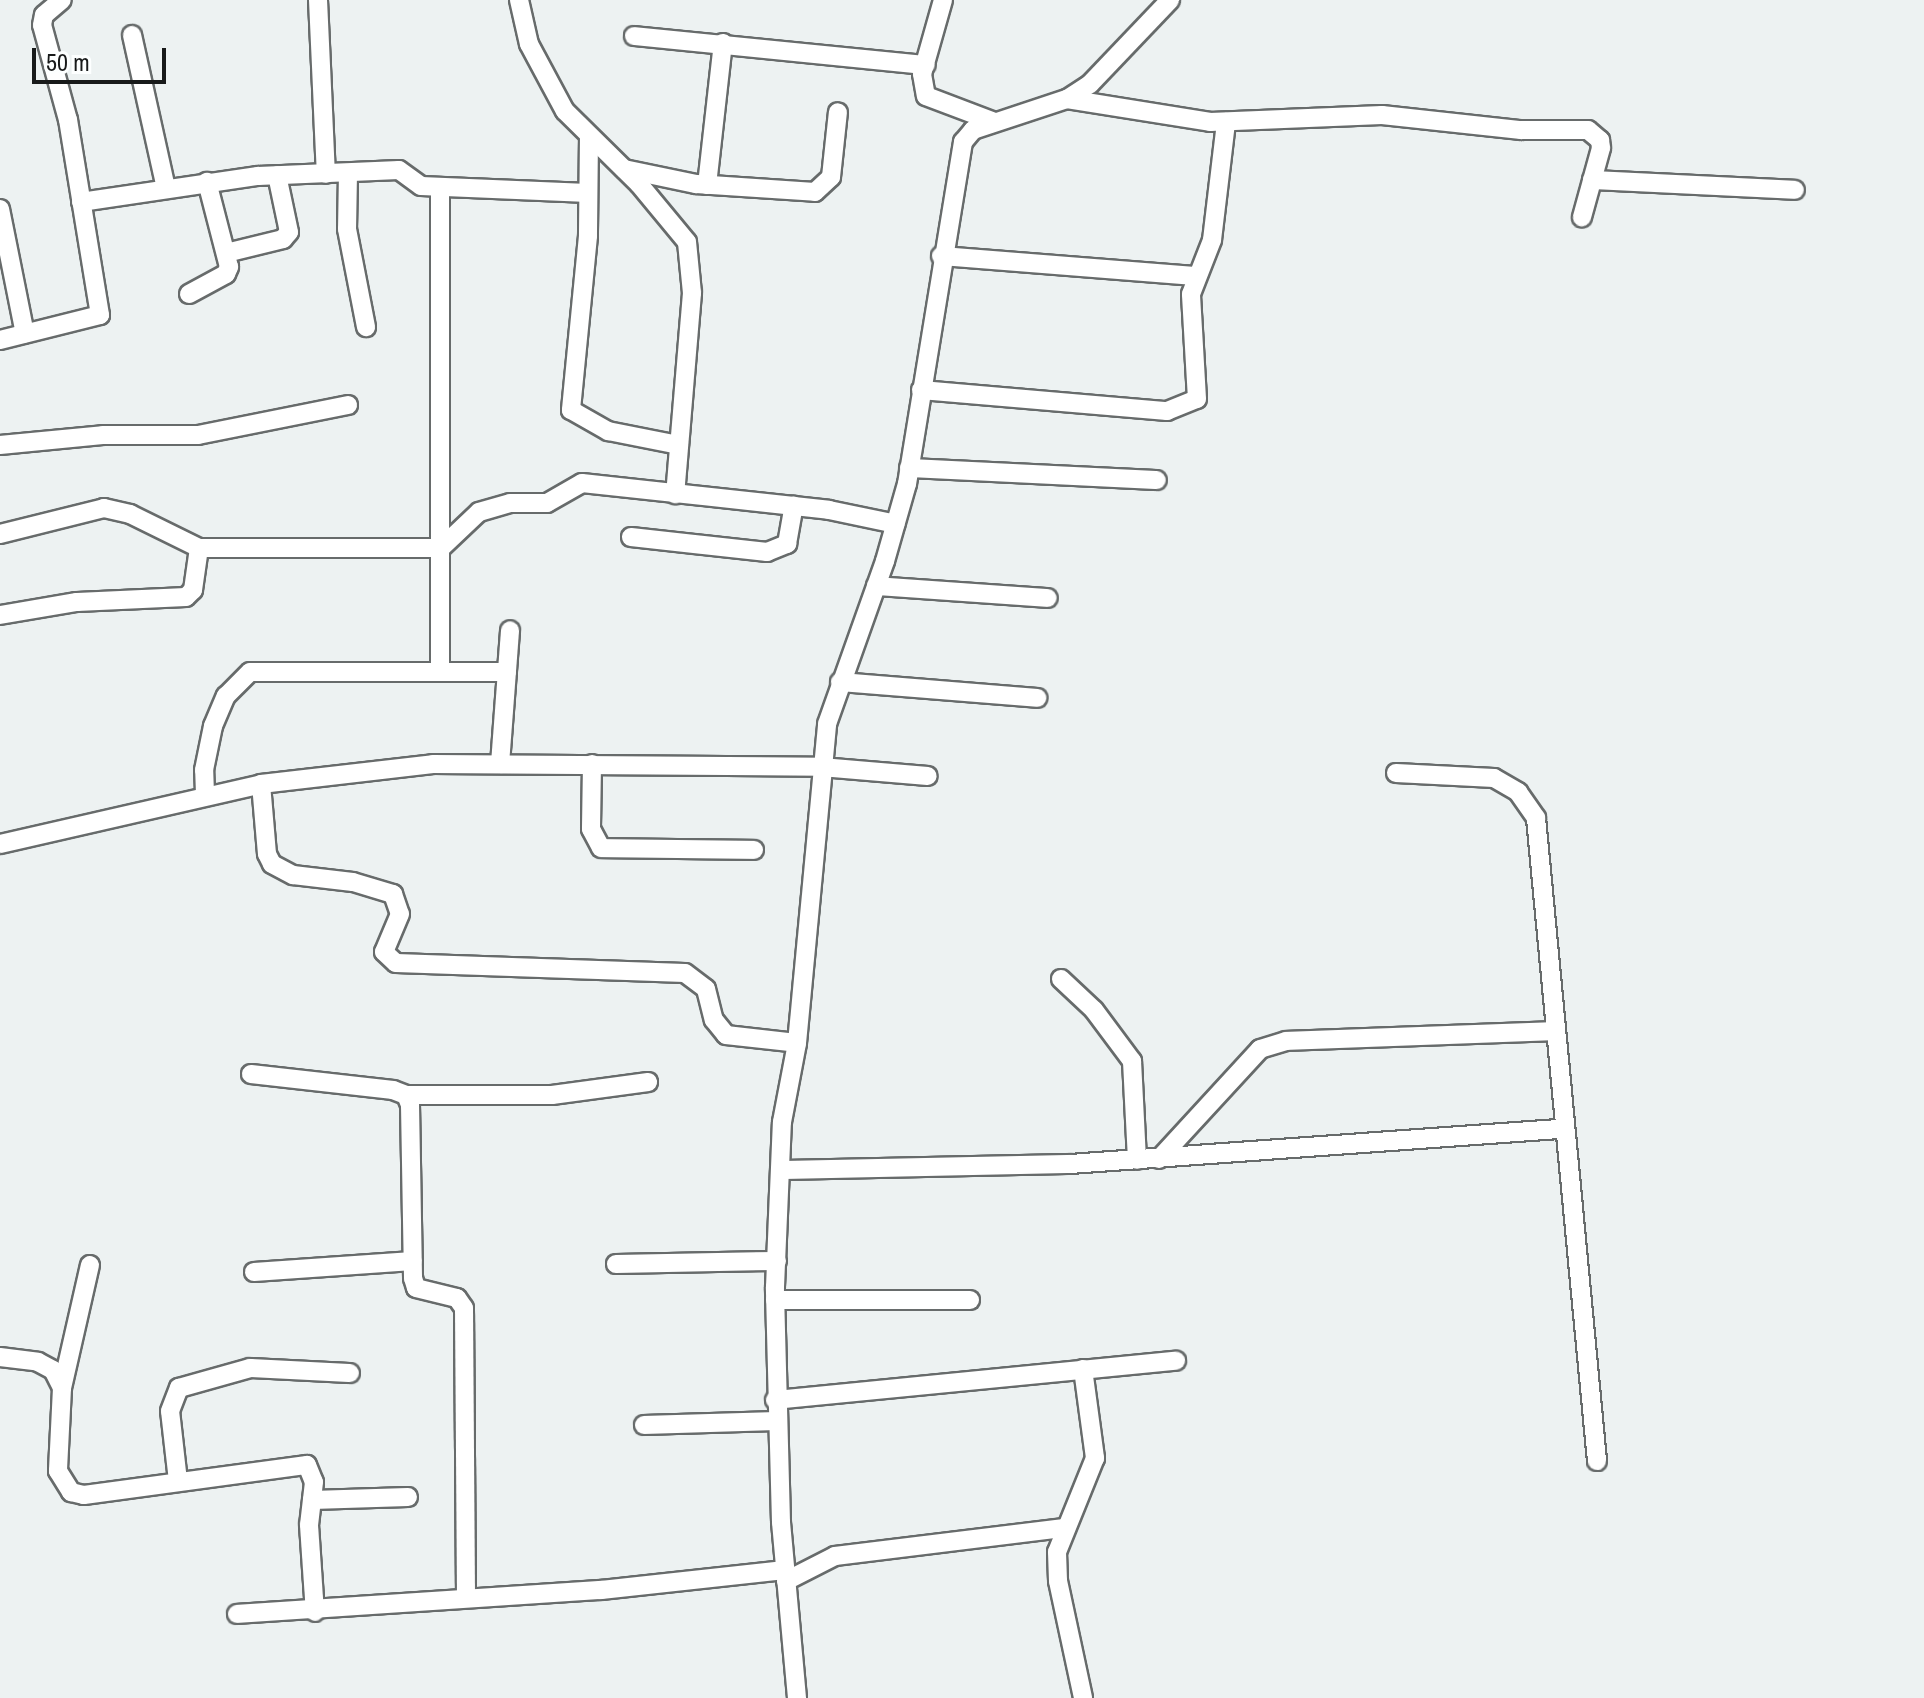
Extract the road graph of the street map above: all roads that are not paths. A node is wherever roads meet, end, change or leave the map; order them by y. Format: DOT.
graph roads {
  1 [pos="62,0"];
  2 [pos="318,0"];
  3 [pos="519,0"];
  4 [pos="943,0"];
  5 [pos="1170,0"];
  6 [pos="132,35"];
  7 [pos="634,36"];
  8 [pos="723,43"];
  9 [pos="926,65"];
  10 [pos="1067,99"];
  11 [pos="838,112"];
  12 [pos="992,121"];
  13 [pos="1226,122"];
  14 [pos="589,136"];
  15 [pos="623,169"];
  16 [pos="348,173"];
  17 [pos="326,174"];
  18 [pos="277,175"];
  19 [pos="1592,180"];
  20 [pos="207,182"];
  21 [pos="707,185"];
  22 [pos="440,187"];
  23 [pos="166,188"];
  24 [pos="1795,190"];
  25 [pos="588,193"];
  26 [pos="81,202"];
  27 [pos="0,209"];
  28 [pos="1582,217"];
  29 [pos="226,253"];
  30 [pos="941,256"];
  31 [pos="1195,276"];
  32 [pos="189,294"];
  33 [pos="366,327"];
  34 [pos="25,334"];
  35 [pos="0,340"];
  36 [pos="921,390"];
  37 [pos="348,405"];
  38 [pos="0,445"];
  39 [pos="679,445"];
  40 [pos="909,468"];
  41 [pos="1157,480"];
  42 [pos="675,494"];
  43 [pos="794,506"];
  44 [pos="896,524"];
  45 [pos="0,534"];
  46 [pos="631,537"];
  47 [pos="199,548"];
  48 [pos="441,548"];
  49 [pos="876,586"];
  50 [pos="1048,598"];
  51 [pos="0,615"];
  52 [pos="510,630"];
  53 [pos="440,672"];
  54 [pos="507,672"];
  55 [pos="840,682"];
  56 [pos="1037,698"];
  57 [pos="500,764"];
  58 [pos="592,764"];
  59 [pos="821,767"];
  60 [pos="1396,773"];
  61 [pos="928,776"];
  62 [pos="261,784"];
  63 [pos="205,794"];
  64 [pos="0,844"];
  65 [pos="754,850"];
  66 [pos="1061,979"];
  67 [pos="1555,1031"];
  68 [pos="797,1043"];
  69 [pos="251,1074"];
  70 [pos="648,1082"];
  71 [pos="406,1095"];
  72 [pos="1564,1129"];
  73 [pos="1159,1159"];
  74 [pos="1137,1160"];
  75 [pos="781,1170"];
  76 [pos="413,1261"];
  77 [pos="777,1261"];
  78 [pos="616,1264"];
  79 [pos="90,1265"];
  80 [pos="254,1272"];
  81 [pos="775,1300"];
  82 [pos="970,1300"];
  83 [pos="0,1357"];
  84 [pos="1176,1361"];
  85 [pos="1083,1369"];
  86 [pos="350,1373"];
  87 [pos="62,1388"];
  88 [pos="775,1400"];
  89 [pos="776,1421"];
  90 [pos="644,1425"];
  91 [pos="1597,1461"];
  92 [pos="178,1481"];
  93 [pos="408,1497"];
  94 [pos="312,1500"];
  95 [pos="1064,1528"];
  96 [pos="785,1576"];
  97 [pos="466,1596"];
  98 [pos="315,1612"];
  99 [pos="237,1614"];
  100 [pos="797,1698"];
  101 [pos="1083,1698"];
  1 -- 26 [label="street"];
  2 -- 17 [label="street"];
  3 -- 14 [label="street"];
  4 -- 9 [label="street"];
  5 -- 10 [label="street"];
  6 -- 23 [label="street"];
  7 -- 8 [label="street"];
  8 -- 9 [label="street"];
  8 -- 21 [label="street"];
  9 -- 12 [label="street"];
  10 -- 12 [label="street"];
  10 -- 13 [label="street"];
  11 -- 21 [label="street"];
  12 -- 30 [label="street"];
  13 -- 19 [label="street"];
  13 -- 31 [label="street"];
  14 -- 15 [label="street"];
  14 -- 25 [label="street"];
  15 -- 21 [label="street"];
  15 -- 39 [label="street"];
  16 -- 17 [label="street"];
  16 -- 22 [label="street"];
  16 -- 33 [label="street"];
  17 -- 18 [label="street"];
  18 -- 20 [label="street"];
  18 -- 29 [label="street"];
  19 -- 24 [label="street"];
  19 -- 28 [label="street"];
  20 -- 23 [label="street"];
  20 -- 29 [label="street"];
  22 -- 25 [label="street"];
  22 -- 48 [label="street"];
  23 -- 26 [label="street"];
  25 -- 39 [label="street"];
  26 -- 34 [label="street"];
  27 -- 34 [label="street"];
  29 -- 32 [label="street"];
  30 -- 31 [label="street"];
  30 -- 36 [label="street"];
  31 -- 36 [label="street"];
  34 -- 35 [label="street"];
  36 -- 40 [label="street"];
  37 -- 38 [label="street"];
  39 -- 42 [label="street"];
  40 -- 41 [label="street"];
  40 -- 44 [label="street"];
  42 -- 43 [label="street"];
  42 -- 48 [label="street"];
  43 -- 44 [label="street"];
  43 -- 46 [label="street"];
  44 -- 49 [label="street"];
  45 -- 47 [label="street"];
  47 -- 48 [label="street"];
  47 -- 51 [label="street"];
  48 -- 53 [label="street"];
  49 -- 50 [label="street"];
  49 -- 55 [label="street"];
  52 -- 54 [label="street"];
  53 -- 54 [label="street"];
  53 -- 63 [label="street"];
  54 -- 57 [label="street"];
  55 -- 56 [label="street"];
  55 -- 59 [label="street"];
  57 -- 58 [label="street"];
  57 -- 62 [label="street"];
  58 -- 59 [label="street"];
  58 -- 65 [label="street"];
  59 -- 61 [label="street"];
  59 -- 68 [label="street"];
  60 -- 67 [label="street"];
  62 -- 63 [label="street"];
  62 -- 68 [label="street"];
  63 -- 64 [label="street"];
  66 -- 74 [label="street"];
  67 -- 72 [label="street"];
  67 -- 73 [label="street"];
  68 -- 75 [label="street"];
  69 -- 71 [label="street"];
  70 -- 71 [label="street"];
  71 -- 76 [label="street"];
  72 -- 73 [label="street"];
  72 -- 91 [label="street"];
  73 -- 74 [label="street"];
  74 -- 75 [label="street"];
  75 -- 77 [label="street"];
  76 -- 80 [label="street"];
  76 -- 97 [label="street"];
  77 -- 78 [label="street"];
  77 -- 81 [label="street"];
  79 -- 87 [label="street"];
  81 -- 82 [label="street"];
  81 -- 88 [label="street"];
  83 -- 87 [label="street"];
  84 -- 85 [label="street"];
  85 -- 88 [label="street"];
  85 -- 95 [label="street"];
  86 -- 92 [label="street"];
  87 -- 92 [label="street"];
  88 -- 89 [label="street"];
  89 -- 90 [label="street"];
  89 -- 96 [label="street"];
  92 -- 94 [label="street"];
  93 -- 94 [label="street"];
  94 -- 98 [label="street"];
  95 -- 96 [label="street"];
  95 -- 101 [label="street"];
  96 -- 97 [label="street"];
  96 -- 100 [label="street"];
  97 -- 98 [label="street"];
  98 -- 99 [label="street"];
}
